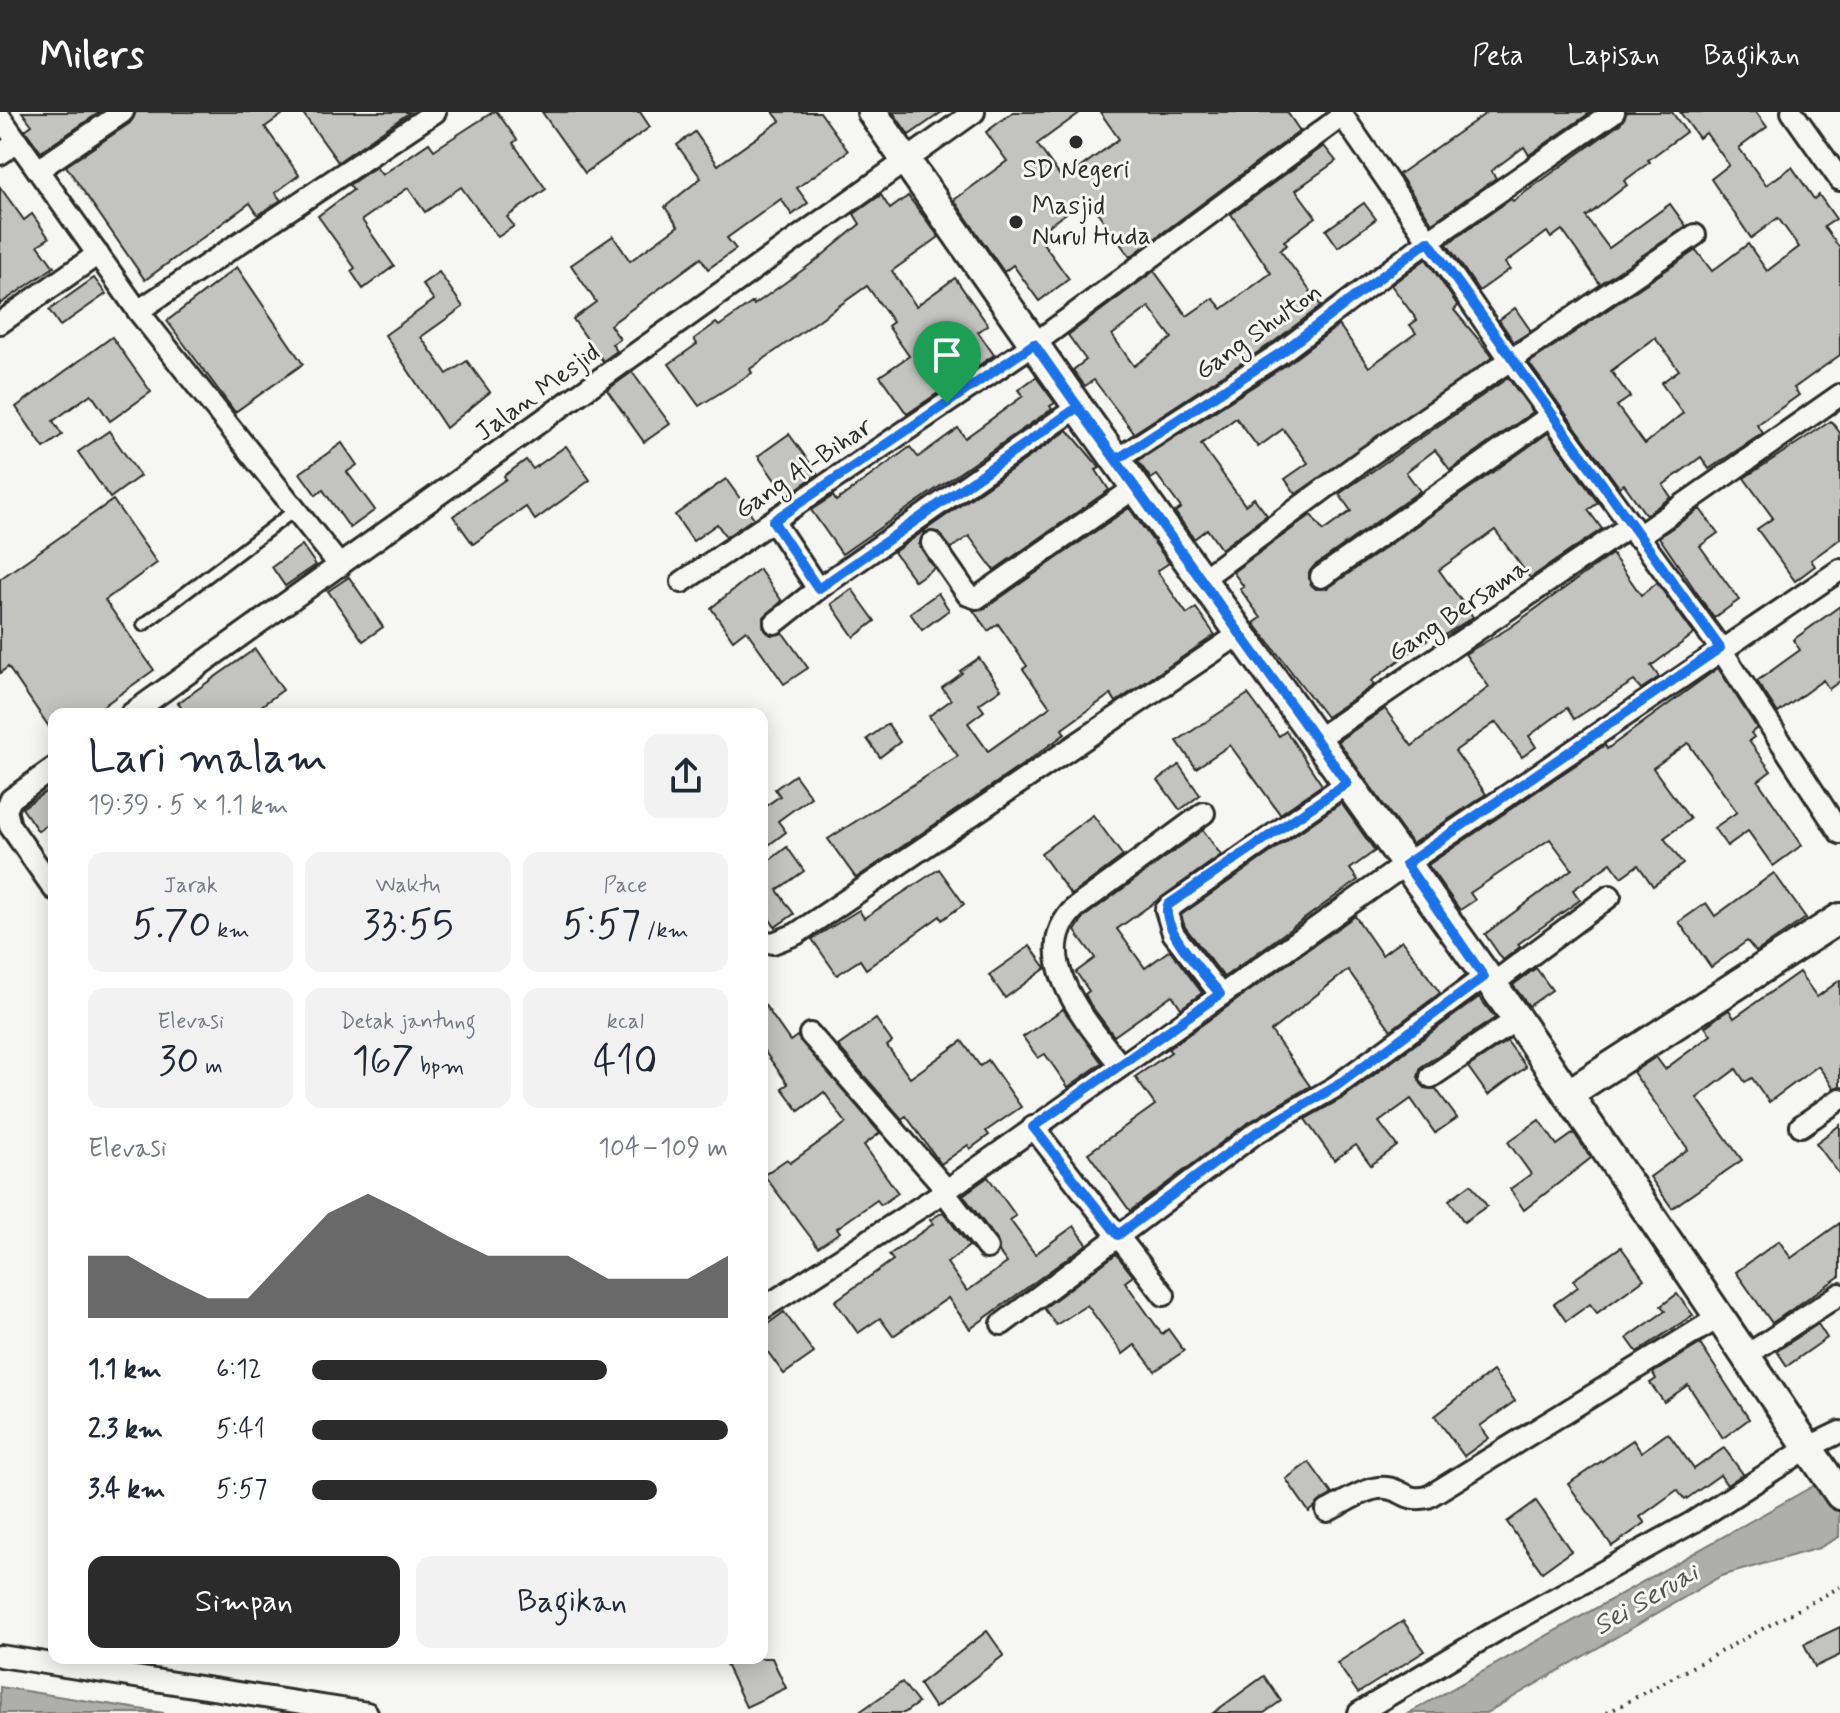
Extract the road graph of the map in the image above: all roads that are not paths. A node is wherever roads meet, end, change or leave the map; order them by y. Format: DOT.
graph roads {
  1 [pos="123,112"];
  2 [pos="872,112"];
  3 [pos="974,112"];
  4 [pos="1614,112"];
  5 [pos="1792,112"];
  6 [pos="1341,114"];
  7 [pos="426,115"];
  8 [pos="0,117"];
  9 [pos="18,142"];
  10 [pos="0,154"];
  11 [pos="906,161"];
  12 [pos="38,170"];
  13 [pos="1840,180"];
  14 [pos="1695,235"];
  15 [pos="1428,241"];
  16 [pos="98,254"];
  17 [pos="138,311"];
  18 [pos="0,323"];
  19 [pos="1034,344"];
  20 [pos="1510,359"];
  21 [pos="1840,395"];
  22 [pos="1078,407"];
  23 [pos="1550,416"];
  24 [pos="1116,460"];
  25 [pos="1136,487"];
  26 [pos="295,510"];
  27 [pos="773,521"];
  28 [pos="1634,531"];
  29 [pos="932,543"];
  30 [pos="340,566"];
  31 [pos="1840,570"];
  32 [pos="1321,577"];
  33 [pos="1201,580"];
  34 [pos="682,582"];
  35 [pos="818,589"];
  36 [pos="775,623"];
  37 [pos="143,625"];
  38 [pos="1241,633"];
  39 [pos="1720,648"];
  40 [pos="139,708"];
  41 [pos="1316,740"];
  42 [pos="48,772"];
  43 [pos="1347,783"];
  44 [pos="1204,813"];
  45 [pos="1840,833"];
  46 [pos="1406,864"];
  47 [pos="48,880"];
  48 [pos="1610,896"];
  49 [pos="1840,918"];
  50 [pos="768,942"];
  51 [pos="1487,981"];
  52 [pos="1220,994"];
  53 [pos="1517,1019"];
  54 [pos="810,1034"];
  55 [pos="1120,1065"];
  56 [pos="1431,1077"];
  57 [pos="1568,1094"];
  58 [pos="1840,1099"];
  59 [pos="1801,1126"];
  60 [pos="1033,1127"];
  61 [pos="945,1191"];
  62 [pos="1118,1235"];
  63 [pos="987,1248"];
  64 [pos="1840,1294"];
  65 [pos="1164,1295"];
  66 [pos="768,1305"];
  67 [pos="1721,1316"];
  68 [pos="1002,1324"];
  69 [pos="1747,1355"];
  70 [pos="1840,1432"];
  71 [pos="1814,1454"];
  72 [pos="1840,1495"];
  73 [pos="1327,1511"];
  74 [pos="0,1656"];
  75 [pos="48,1663"];
  76 [pos="52,1664"];
  77 [pos="367,1713"];
  78 [pos="1359,1713"];
  1 -- 12 [label="street"];
  2 -- 11 [label="street"];
  3 -- 11 [label="street, Jalan Mesjid"];
  4 -- 15 [label="street, Gang Shulton"];
  5 -- 13 [label="street"];
  6 -- 15 [label="street"];
  6 -- 19 [label="street, Gang Al-Bihar"];
  7 -- 17 [label="street"];
  8 -- 9 [label="street"];
  9 -- 10 [label="street"];
  9 -- 12 [label="street"];
  11 -- 19 [label="street"];
  11 -- 30 [label="street, Jalan Mesjid"];
  12 -- 16 [label="street"];
  14 -- 20 [label="street"];
  15 -- 20 [label="street"];
  15 -- 24 [label="street, Gang Shulton"];
  16 -- 17 [label="street"];
  16 -- 18 [label="street"];
  17 -- 26 [label="street"];
  19 -- 22 [label="street"];
  19 -- 27 [label="street, Gang Al-Bihar"];
  20 -- 23 [label="street"];
  20 -- 33 [label="street"];
  21 -- 28 [label="street, Gang Bersama"];
  22 -- 24 [label="street"];
  22 -- 35 [label="street"];
  23 -- 28 [label="street"];
  23 -- 32 [label="street"];
  24 -- 25 [label="street"];
  25 -- 29 [label="street"];
  25 -- 33 [label="street"];
  26 -- 30 [label="street"];
  26 -- 37 [label="lane"];
  27 -- 34 [label="street, Gang Al-Bihar"];
  27 -- 35 [label="street"];
  28 -- 39 [label="street"];
  28 -- 41 [label="street, Gang Bersama"];
  30 -- 40 [label="street, Jalan Mesjid"];
  31 -- 39 [label="street"];
  33 -- 38 [label="street"];
  35 -- 36 [label="street"];
  38 -- 41 [label="street"];
  38 -- 50 [label="street"];
  39 -- 45 [label="street"];
  39 -- 46 [label="street"];
  41 -- 43 [label="street"];
  42 -- 47 [label="street"];
  43 -- 46 [label="street"];
  43 -- 52 [label="street"];
  44 -- 55 [label="street"];
  46 -- 51 [label="street"];
  46 -- 52 [label="street"];
  48 -- 51 [label="street"];
  49 -- 57 [label="street"];
  51 -- 53 [label="street"];
  51 -- 62 [label="street"];
  52 -- 55 [label="street"];
  53 -- 56 [label="street"];
  53 -- 57 [label="street"];
  54 -- 61 [label="street"];
  55 -- 60 [label="street"];
  57 -- 67 [label="street"];
  58 -- 59 [label="street"];
  60 -- 61 [label="street"];
  60 -- 62 [label="street"];
  61 -- 63 [label="street"];
  61 -- 66 [label="street"];
  62 -- 65 [label="street"];
  62 -- 68 [label="street"];
  64 -- 69 [label="street"];
  67 -- 69 [label="street"];
  67 -- 73 [label="street"];
  69 -- 71 [label="street"];
  70 -- 71 [label="street"];
  71 -- 72 [label="street"];
  71 -- 78 [label="street"];
  74 -- 75 [label="street"];
  76 -- 77 [label="street"];
}
